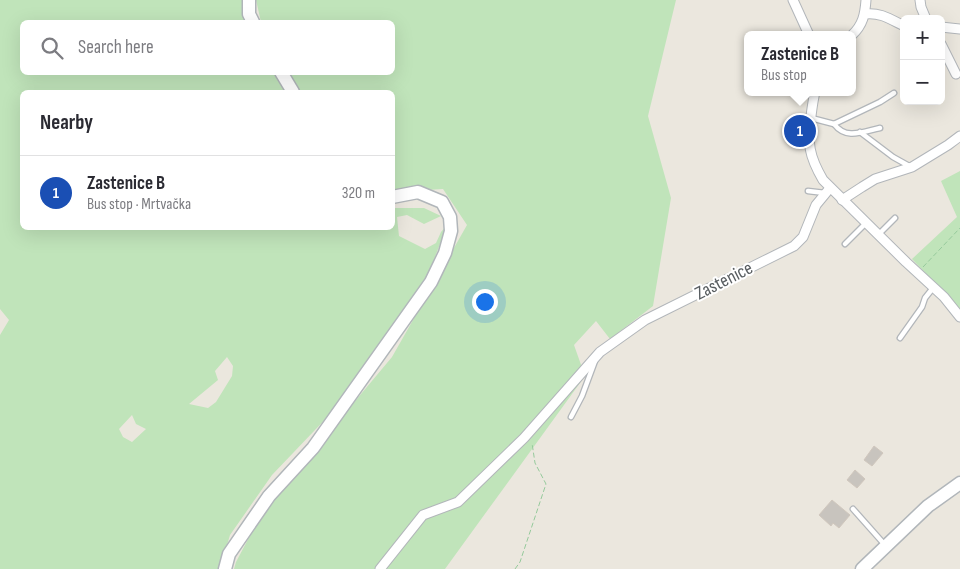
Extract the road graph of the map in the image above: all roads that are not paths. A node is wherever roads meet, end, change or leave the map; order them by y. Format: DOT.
graph roads {
  1 [pos="249,0"];
  2 [pos="793,0"];
  3 [pos="866,0"];
  4 [pos="920,0"];
  5 [pos="865,14"];
  6 [pos="924,15"];
  7 [pos="252,20"];
  8 [pos="900,24"];
  9 [pos="945,27"];
  10 [pos="960,29"];
  11 [pos="807,31"];
  12 [pos="856,32"];
  13 [pos="945,52"];
  14 [pos="956,74"];
  15 [pos="282,75"];
  16 [pos="292,90"];
  17 [pos="894,93"];
  18 [pos="814,96"];
  19 [pos="811,118"];
  20 [pos="834,124"];
  21 [pos="880,128"];
  22 [pos="860,132"];
  23 [pos="960,136"];
  24 [pos="912,167"];
  25 [pos="808,191"];
  26 [pos="828,191"];
  27 [pos="395,197"];
  28 [pos="842,200"];
  29 [pos="895,218"];
  30 [pos="866,223"];
  31 [pos="878,235"];
  32 [pos="845,244"];
  33 [pos="933,288"];
  34 [pos="960,317"];
  35 [pos="900,338"];
  36 [pos="597,355"];
  37 [pos="571,417"];
  38 [pos="960,482"];
  39 [pos="853,509"];
  40 [pos="886,546"];
  41 [pos="225,569"];
  42 [pos="380,569"];
  43 [pos="862,569"];
  1 -- 7 [label="main road"];
  2 -- 11 [label="street"];
  3 -- 5 [label="street"];
  4 -- 6 [label="street"];
  5 -- 8 [label="street"];
  5 -- 12 [label="street"];
  9 -- 10 [label="street"];
  13 -- 14 [label="street"];
  15 -- 16 [label="main road"];
  17 -- 20 [label="lane"];
  18 -- 19 [label="street"];
  19 -- 20 [label="lane"];
  19 -- 26 [label="street"];
  20 -- 22 [label="lane"];
  21 -- 22 [label="lane"];
  22 -- 24 [label="lane"];
  23 -- 24 [label="street"];
  24 -- 28 [label="street"];
  25 -- 26 [label="lane"];
  26 -- 28 [label="street"];
  26 -- 36 [label="street, Zastenice"];
  27 -- 41 [label="main road"];
  28 -- 30 [label="street"];
  29 -- 31 [label="lane"];
  30 -- 31 [label="street"];
  30 -- 32 [label="lane"];
  31 -- 33 [label="street"];
  33 -- 34 [label="street"];
  33 -- 35 [label="lane"];
  36 -- 37 [label="lane"];
  36 -- 42 [label="street, Zastenice"];
  38 -- 40 [label="main road"];
  39 -- 40 [label="lane"];
  40 -- 43 [label="main road"];
}
